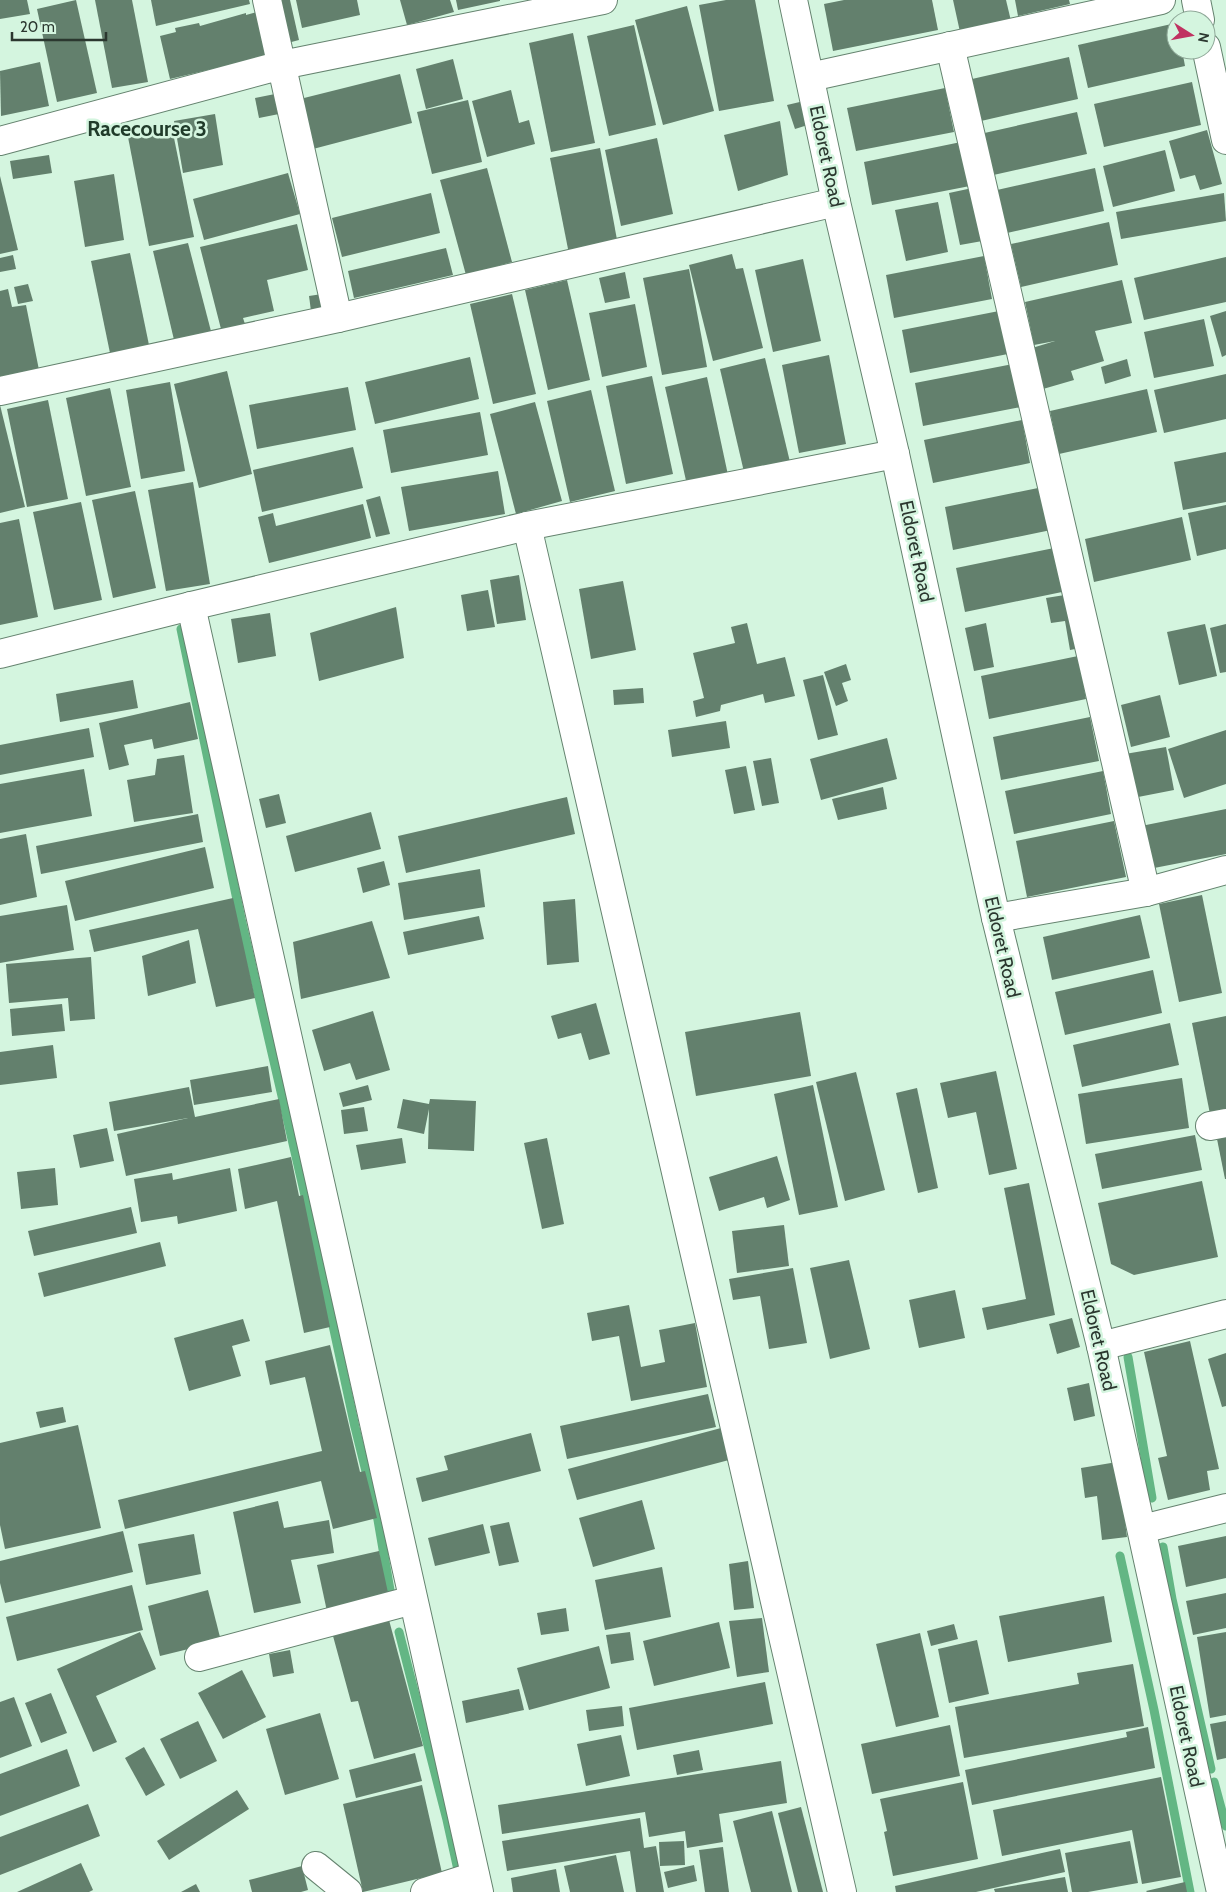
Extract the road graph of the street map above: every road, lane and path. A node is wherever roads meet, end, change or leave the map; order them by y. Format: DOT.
graph roads {
  1 [pos="266,0"];
  2 [pos="603,0"];
  3 [pos="793,0"];
  4 [pos="1161,0"];
  5 [pos="950,46"];
  6 [pos="1209,60"];
  7 [pos="282,65"];
  8 [pos="810,78"];
  9 [pos="1226,140"];
  10 [pos="0,141"];
  11 [pos="836,202"];
  12 [pos="338,318"];
  13 [pos="0,391"];
  14 [pos="895,454"];
  15 [pos="527,526"];
  16 [pos="191,606"];
  17 [pos="0,654"];
  18 [pos="1226,870"];
  19 [pos="1146,892"];
  20 [pos="996,918"];
  21 [pos="1226,1314"];
  22 [pos="1101,1346"];
  23 [pos="1226,1508"];
  24 [pos="1142,1529"];
  25 [pos="413,1600"];
  26 [pos="198,1657"];
  27 [pos="316,1866"];
  28 [pos="477,1884"];
  29 [pos="348,1892"];
  30 [pos="425,1892"];
  31 [pos="842,1892"];
  32 [pos="1221,1892"];
  1 -- 7 [label="street"];
  2 -- 7 [label="street"];
  3 -- 8 [label="street, Eldoret Road"];
  4 -- 5 [label="street"];
  5 -- 8 [label="street"];
  5 -- 19 [label="street"];
  6 -- 9 [label="street"];
  7 -- 10 [label="street"];
  7 -- 12 [label="street"];
  8 -- 11 [label="street, Eldoret Road"];
  11 -- 12 [label="street"];
  11 -- 14 [label="street, Eldoret Road"];
  12 -- 13 [label="street"];
  14 -- 15 [label="street"];
  14 -- 20 [label="street, Eldoret Road"];
  15 -- 16 [label="street"];
  15 -- 31 [label="street"];
  16 -- 17 [label="street"];
  16 -- 25 [label="street"];
  18 -- 19 [label="street"];
  19 -- 20 [label="street"];
  20 -- 22 [label="street, Eldoret Road"];
  21 -- 22 [label="street"];
  22 -- 24 [label="street, Eldoret Road"];
  23 -- 24 [label="street"];
  24 -- 32 [label="street, Eldoret Road"];
  25 -- 26 [label="street"];
  25 -- 28 [label="street"];
  27 -- 29 [label="street"];
  28 -- 30 [label="street"];
}
